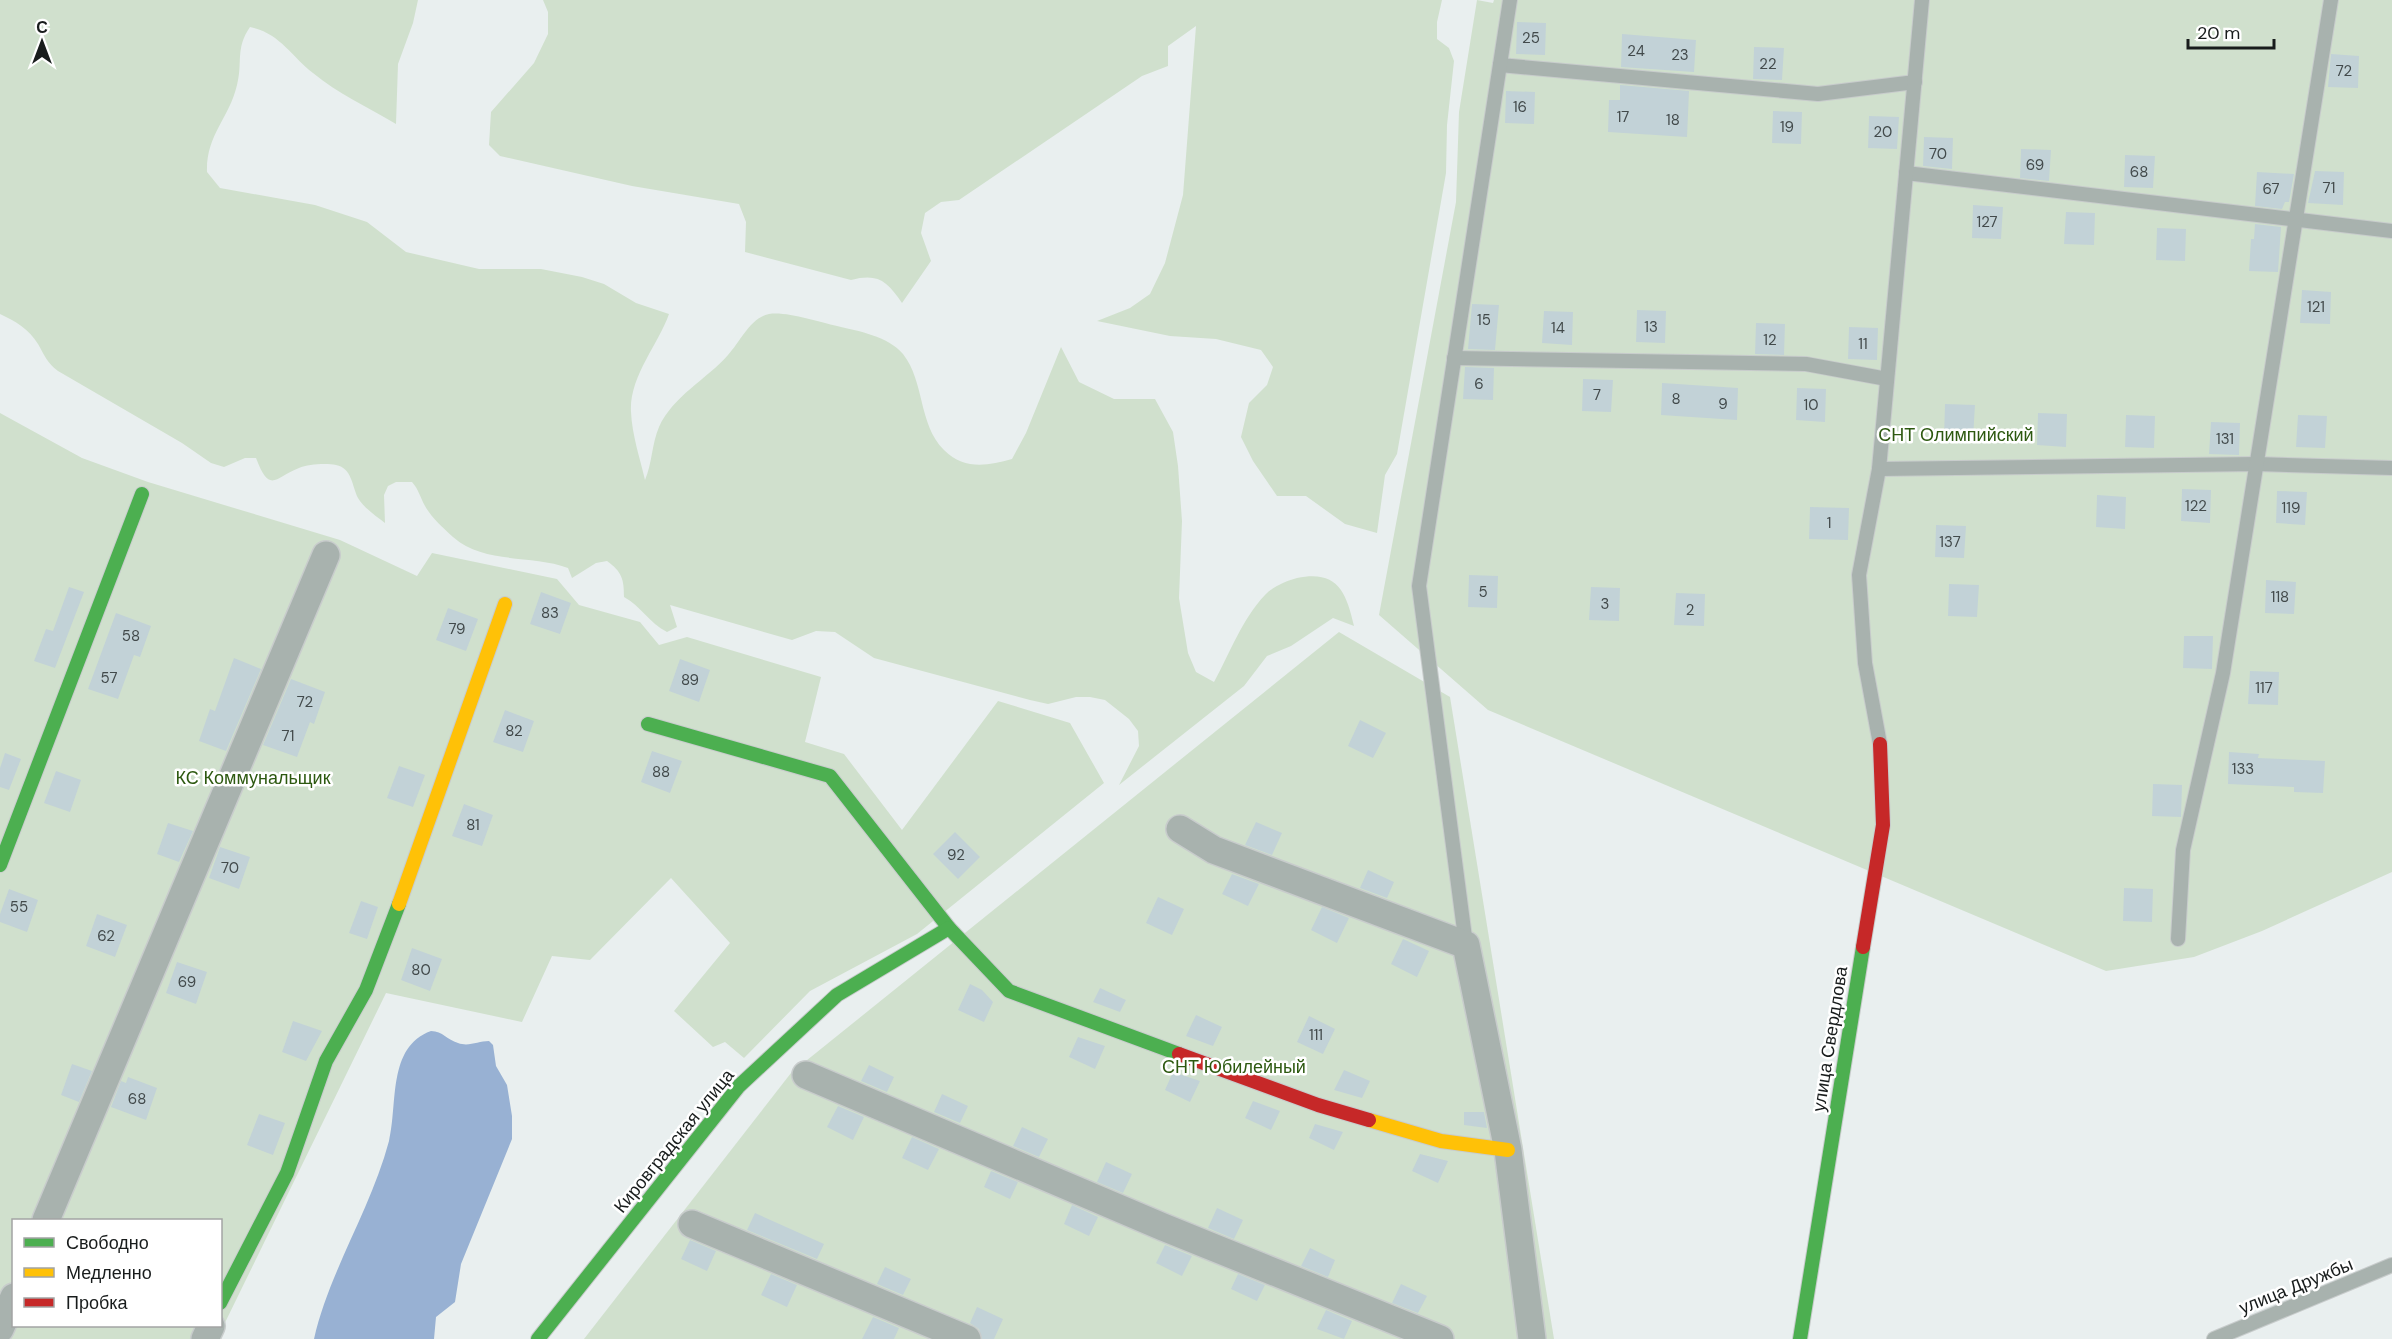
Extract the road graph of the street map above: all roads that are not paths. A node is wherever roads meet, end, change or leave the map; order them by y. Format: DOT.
graph roads {
  1 [pos="1510,0"];
  2 [pos="1923,0"];
  3 [pos="2331,0"];
  4 [pos="1500,65"];
  5 [pos="1915,82"];
  6 [pos="1906,173"];
  7 [pos="2296,219"];
  8 [pos="2392,231"];
  9 [pos="1455,358"];
  10 [pos="1887,380"];
  11 [pos="2256,464"];
  12 [pos="2392,468"];
  13 [pos="1879,470"];
  14 [pos="142,494"];
  15 [pos="326,555"];
  16 [pos="505,604"];
  17 [pos="648,724"];
  18 [pos="1880,744"];
  19 [pos="1180,829"];
  20 [pos="0,865"];
  21 [pos="949,928"];
  22 [pos="2178,939"];
  23 [pos="1466,945"];
  24 [pos="806,1075"];
  25 [pos="1508,1150"];
  26 [pos="47,1219"];
  27 [pos="692,1224"];
  28 [pos="2392,1265"];
  29 [pos="222,1299"];
  30 [pos="12,1302"];
  31 [pos="0,1329"];
  32 [pos="545,1336"];
  33 [pos="967,1339"];
  34 [pos="1440,1339"];
  35 [pos="1532,1339"];
  36 [pos="1800,1339"];
  37 [pos="2214,1339"];
  1 -- 4 [label="lane"];
  2 -- 5 [label="lane"];
  3 -- 7 [label="lane"];
  4 -- 5 [label="lane"];
  4 -- 9 [label="lane"];
  5 -- 6 [label="lane"];
  6 -- 7 [label="lane"];
  6 -- 10 [label="lane"];
  7 -- 8 [label="lane"];
  7 -- 11 [label="lane"];
  9 -- 10 [label="lane"];
  9 -- 23 [label="lane"];
  10 -- 13 [label="lane"];
  11 -- 12 [label="lane"];
  11 -- 13 [label="lane"];
  11 -- 22 [label="lane"];
  13 -- 18 [label="lane"];
  14 -- 20 [label="street"];
  15 -- 26 [label="street"];
  16 -- 29 [label="street"];
  17 -- 21 [label="street"];
  18 -- 36 [label="street, улица Свердлова"];
  19 -- 23 [label="street"];
  21 -- 25 [label="street"];
  21 -- 32 [label="street, Кировградская улица"];
  23 -- 25 [label="street"];
  24 -- 34 [label="street"];
  25 -- 35 [label="street"];
  27 -- 33 [label="street"];
  28 -- 37 [label="lane, улица Дружбы"];
  30 -- 31 [label="street"];
}
